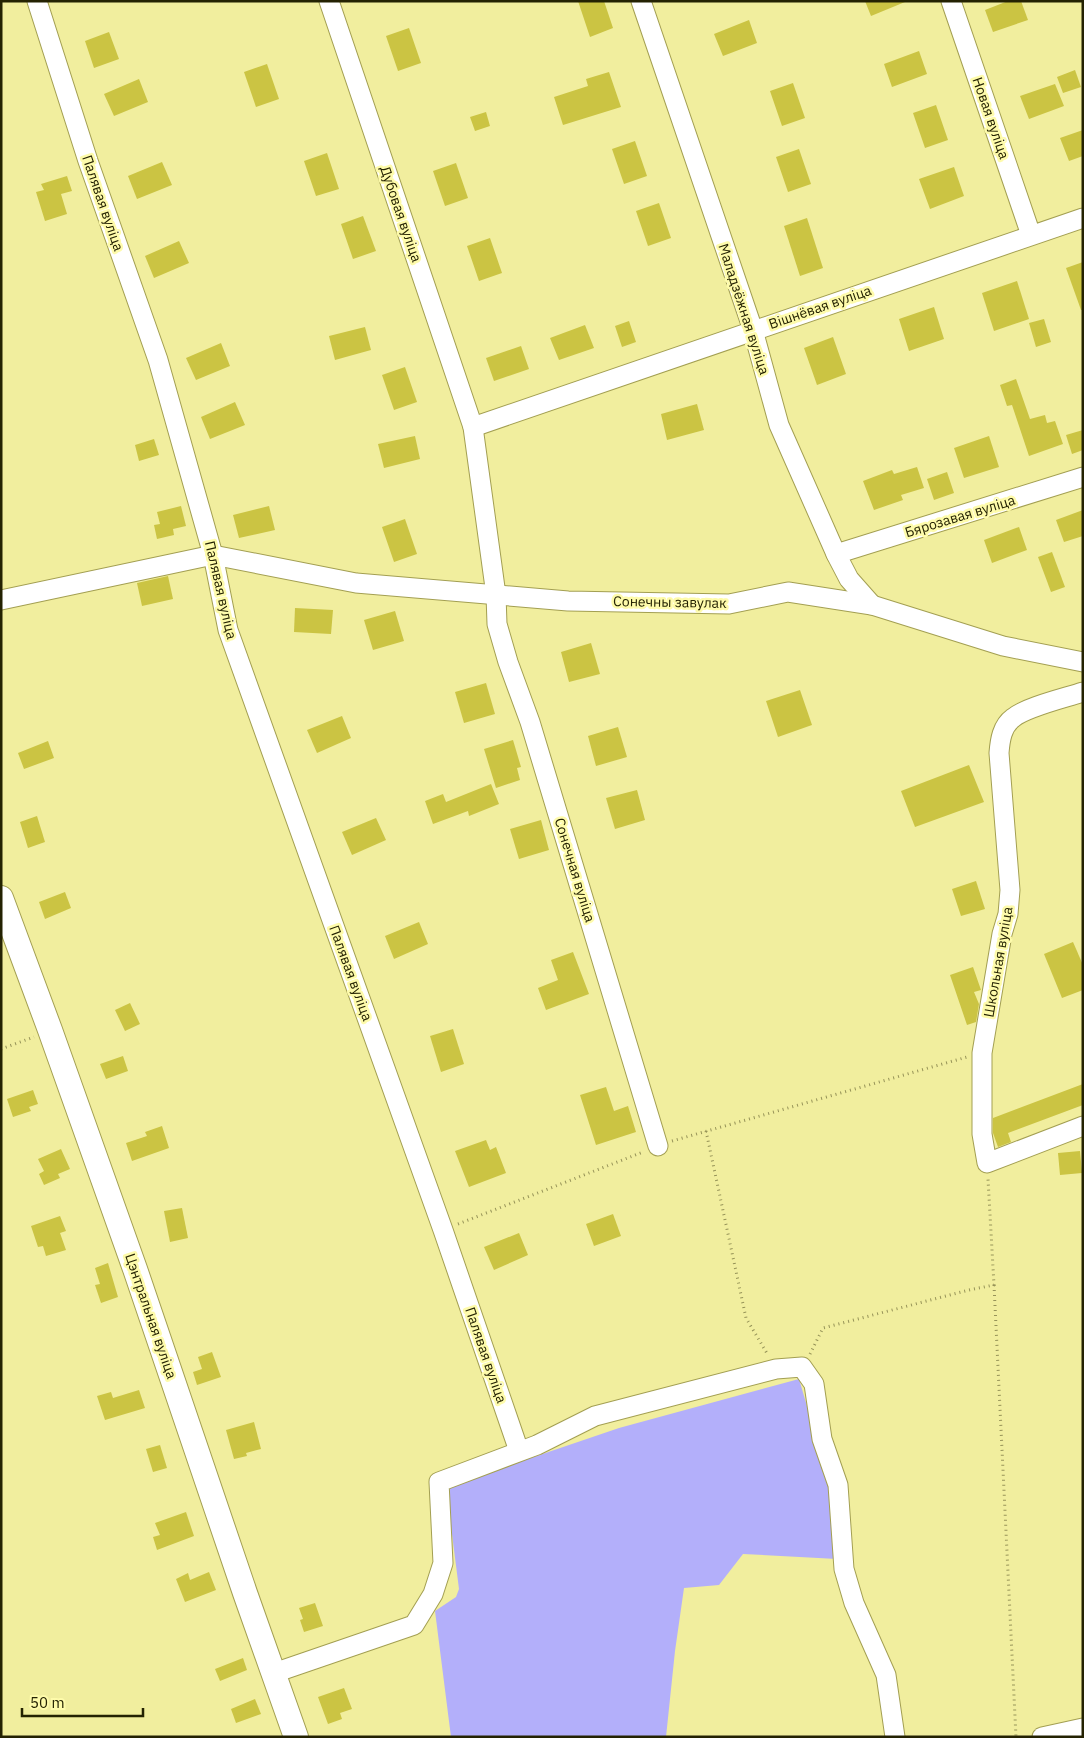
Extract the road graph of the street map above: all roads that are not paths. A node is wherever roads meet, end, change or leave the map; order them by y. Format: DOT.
graph roads {
  1 [pos="38,1"];
  2 [pos="329,1"];
  3 [pos="641,1"];
  4 [pos="951,1"];
  5 [pos="1083,218"];
  6 [pos="1031,235"];
  7 [pos="753,330"];
  8 [pos="473,427"];
  9 [pos="1083,477"];
  10 [pos="836,554"];
  11 [pos="213,555"];
  12 [pos="496,595"];
  13 [pos="1,600"];
  14 [pos="872,604"];
  15 [pos="1083,662"];
  16 [pos="1083,692"];
  17 [pos="1,898"];
  18 [pos="1083,1126"];
  19 [pos="658,1146"];
  20 [pos="519,1451"];
  21 [pos="274,1673"];
  22 [pos="1083,1728"];
  23 [pos="296,1737"];
  24 [pos="895,1737"];
  25 [pos="1042,1737"];
  1 -- 11 [label="street, Палявая вуліца"];
  2 -- 8 [label="street, Дубовая вуліца"];
  3 -- 7 [label="street, Маладзёжная вуліца"];
  4 -- 6 [label="street, Новая вуліца"];
  5 -- 6 [label="street, Вішнёвая вуліца"];
  6 -- 7 [label="street, Вішнёвая вуліца"];
  7 -- 8 [label="street, Вішнёвая вуліца"];
  7 -- 10 [label="street, Маладзёжная вуліца"];
  8 -- 12 [label="street"];
  9 -- 10 [label="street, Бярозавая вуліца"];
  10 -- 14 [label="street, Маладзёжная вуліца"];
  11 -- 12 [label="street, Сонечны завулак"];
  11 -- 13 [label="street"];
  11 -- 20 [label="street, Палявая вуліца"];
  12 -- 14 [label="street, Сонечны завулак"];
  12 -- 19 [label="street, Сонечная вуліца"];
  14 -- 15 [label="street, Сонечны завулак"];
  16 -- 18 [label="street, Школьная вуліца"];
  17 -- 21 [label="street, Цэнтральная вуліца"];
  20 -- 21 [label="street"];
  20 -- 24 [label="street"];
  21 -- 23 [label="street, Цэнтральная вуліца"];
  22 -- 25 [label="street"];
}
